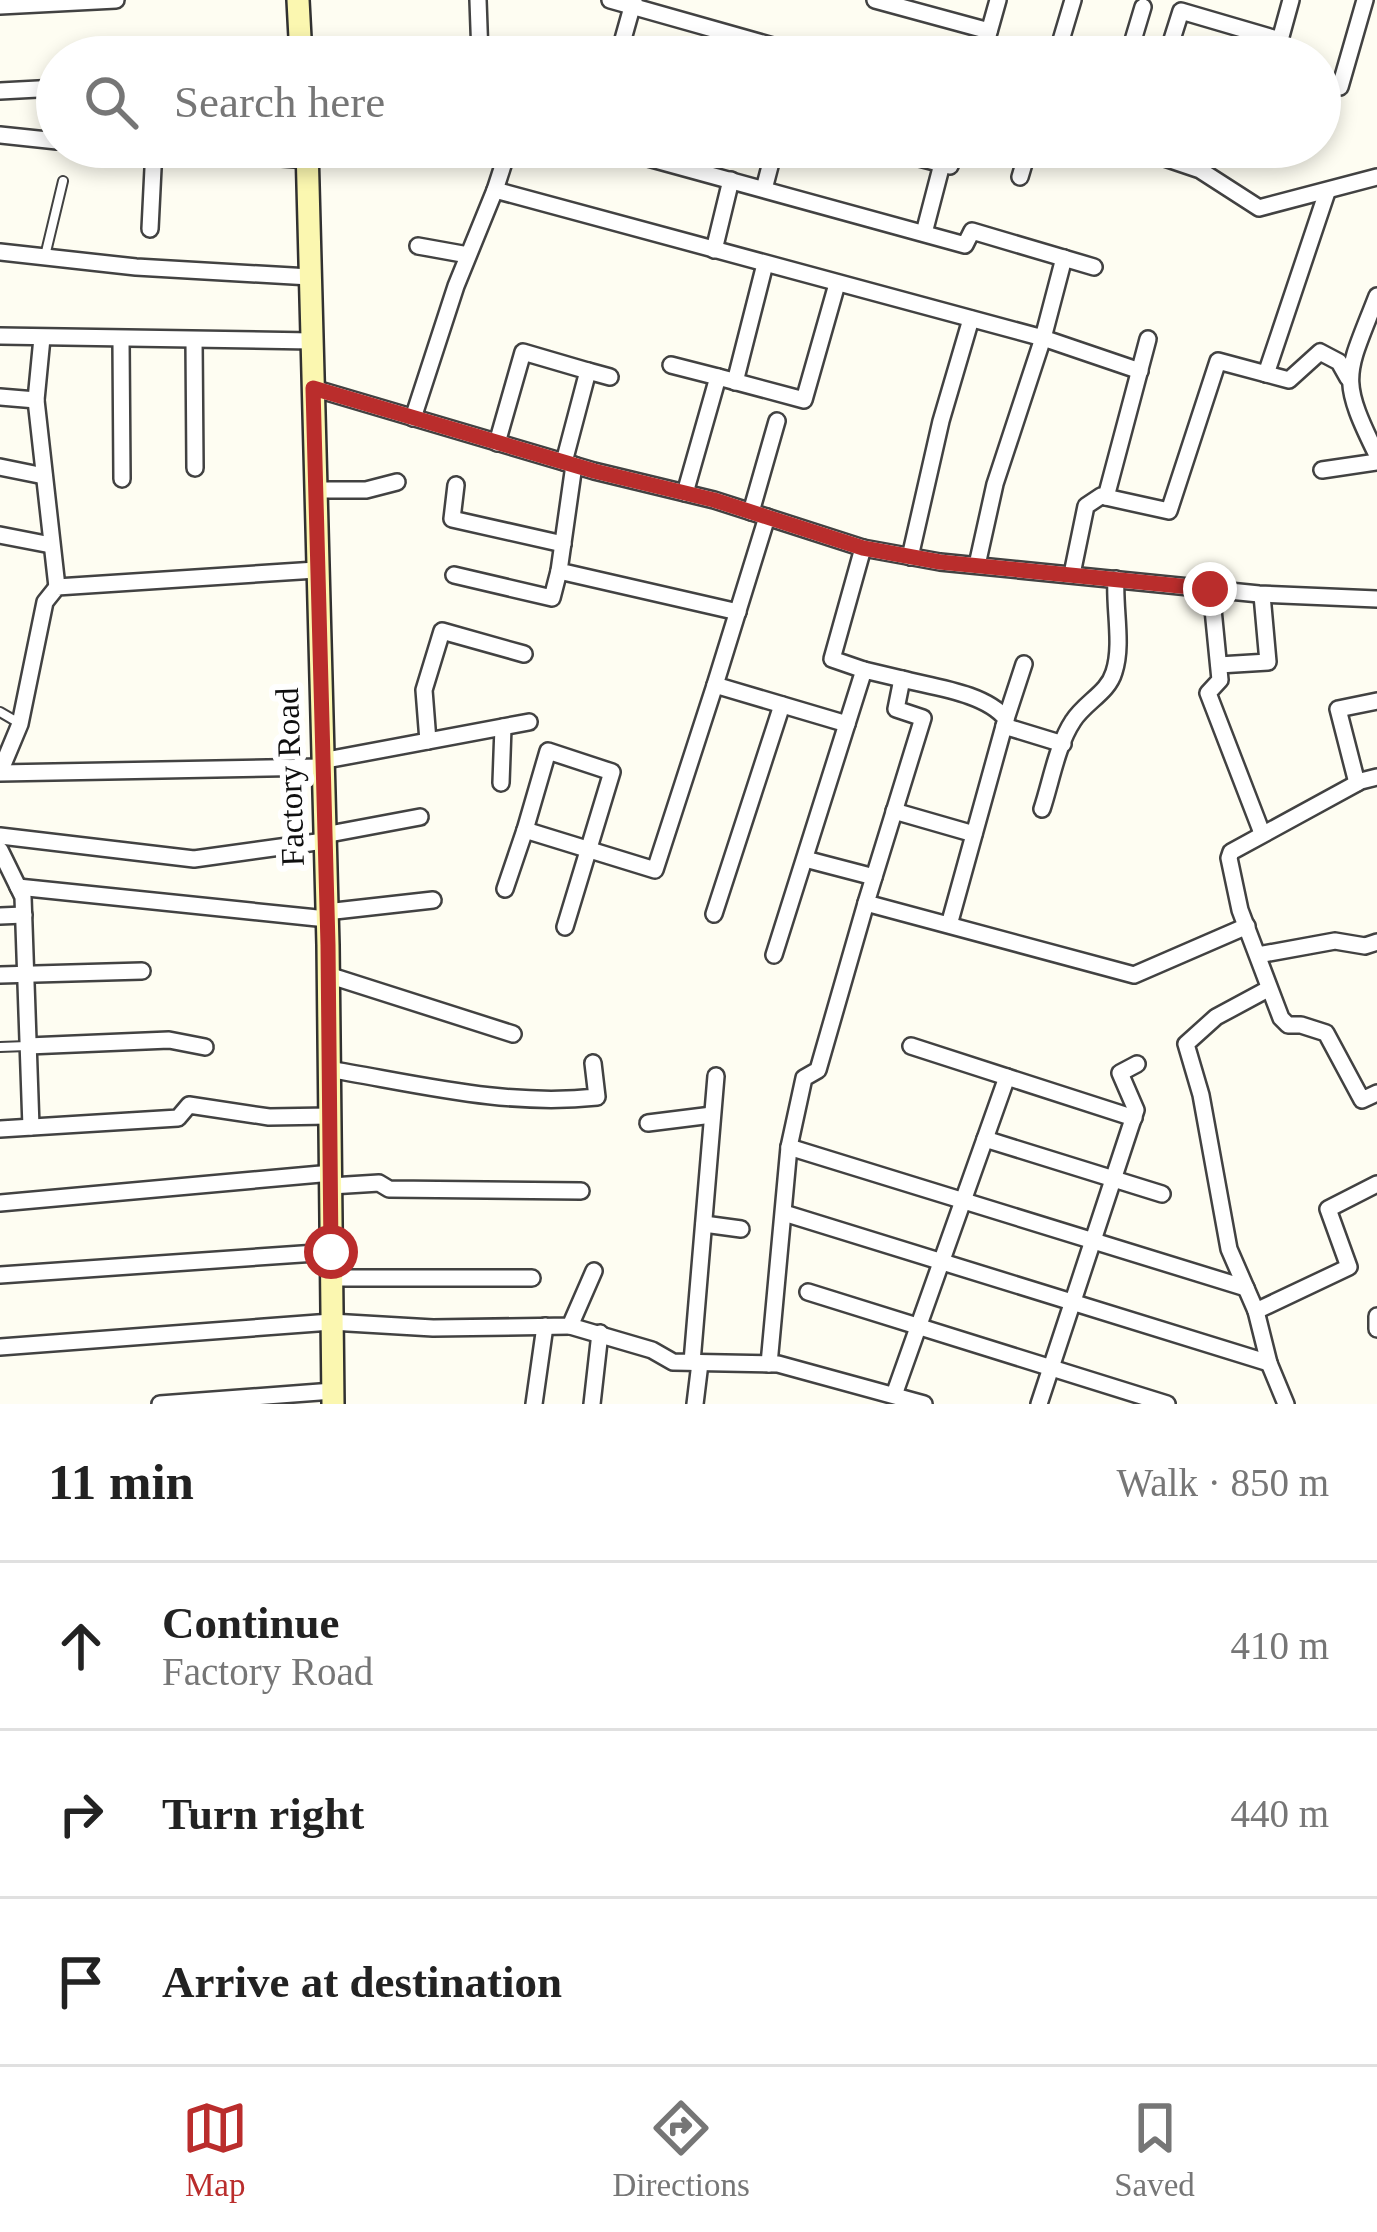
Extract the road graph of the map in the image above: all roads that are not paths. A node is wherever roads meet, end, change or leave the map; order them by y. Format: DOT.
graph roads {
  1 [pos="116,0"];
  2 [pos="298,0"];
  3 [pos="478,0"];
  4 [pos="610,0"];
  5 [pos="875,0"];
  6 [pos="998,0"];
  7 [pos="1073,0"];
  8 [pos="1291,0"];
  9 [pos="1365,0"];
  10 [pos="633,3"];
  11 [pos="0,7"];
  12 [pos="1143,7"];
  13 [pos="989,31"];
  14 [pos="300,36"];
  15 [pos="479,36"];
  16 [pos="624,36"];
  17 [pos="739,36"];
  18 [pos="988,36"];
  19 [pos="1062,36"];
  20 [pos="1134,36"];
  21 [pos="1173,36"];
  22 [pos="1266,36"];
  23 [pos="1281,36"];
  24 [pos="1341,84"];
  25 [pos="36,89"];
  26 [pos="0,91"];
  27 [pos="0,136"];
  28 [pos="36,139"];
  29 [pos="153,168"];
  30 [pos="307,168"];
  31 [pos="502,168"];
  32 [pos="698,168"];
  33 [pos="770,168"];
  34 [pos="941,168"];
  35 [pos="1023,168"];
  36 [pos="1196,168"];
  37 [pos="1020,177"];
  38 [pos="1377,177"];
  39 [pos="731,180"];
  40 [pos="63,181"];
  41 [pos="764,189"];
  42 [pos="495,190"];
  43 [pos="1328,191"];
  44 [pos="150,230"];
  45 [pos="924,233"];
  46 [pos="418,246"];
  47 [pos="714,250"];
  48 [pos="0,252"];
  49 [pos="468,255"];
  50 [pos="45,257"];
  51 [pos="1064,259"];
  52 [pos="765,264"];
  53 [pos="1094,267"];
  54 [pos="310,277"];
  55 [pos="837,284"];
  56 [pos="1377,296"];
  57 [pos="971,319"];
  58 [pos="0,336"];
  59 [pos="42,338"];
  60 [pos="1042,338"];
  61 [pos="1148,339"];
  62 [pos="121,340"];
  63 [pos="194,340"];
  64 [pos="312,341"];
  65 [pos="671,365"];
  66 [pos="588,370"];
  67 [pos="1140,371"];
  68 [pos="1266,374"];
  69 [pos="610,376"];
  70 [pos="718,377"];
  71 [pos="1348,378"];
  72 [pos="736,382"];
  73 [pos="313,388"];
  74 [pos="0,397"];
  75 [pos="36,400"];
  76 [pos="413,418"];
  77 [pos="777,422"];
  78 [pos="497,443"];
  79 [pos="1377,459"];
  80 [pos="569,464"];
  81 [pos="0,467"];
  82 [pos="195,468"];
  83 [pos="1322,470"];
  84 [pos="44,476"];
  85 [pos="122,479"];
  86 [pos="397,482"];
  87 [pos="456,485"];
  88 [pos="314,490"];
  89 [pos="685,493"];
  90 [pos="1106,497"];
  91 [pos="759,515"];
  92 [pos="0,535"];
  93 [pos="563,544"];
  94 [pos="51,545"];
  95 [pos="863,548"];
  96 [pos="910,557"];
  97 [pos="977,565"];
  98 [pos="316,570"];
  99 [pos="560,571"];
  100 [pos="1072,574"];
  101 [pos="454,575"];
  102 [pos="1116,579"];
  103 [pos="56,587"];
  104 [pos="1210,589"];
  105 [pos="1262,595"];
  106 [pos="1377,599"];
  107 [pos="738,612"];
  108 [pos="524,654"];
  109 [pos="1024,664"];
  110 [pos="1219,664"];
  111 [pos="865,670"];
  112 [pos="902,679"];
  113 [pos="716,685"];
  114 [pos="1377,701"];
  115 [pos="782,705"];
  116 [pos="0,712"];
  117 [pos="529,722"];
  118 [pos="1005,723"];
  119 [pos="20,724"];
  120 [pos="847,724"];
  121 [pos="503,727"];
  122 [pos="428,741"];
  123 [pos="1063,744"];
  124 [pos="321,764"];
  125 [pos="0,772"];
  126 [pos="1377,777"];
  127 [pos="501,783"];
  128 [pos="1357,783"];
  129 [pos="1042,809"];
  130 [pos="894,811"];
  131 [pos="420,818"];
  132 [pos="525,830"];
  133 [pos="1262,833"];
  134 [pos="974,834"];
  135 [pos="0,836"];
  136 [pos="324,838"];
  137 [pos="0,850"];
  138 [pos="588,850"];
  139 [pos="805,859"];
  140 [pos="874,877"];
  141 [pos="18,887"];
  142 [pos="505,889"];
  143 [pos="433,900"];
  144 [pos="866,903"];
  145 [pos="714,914"];
  146 [pos="24,915"];
  147 [pos="327,915"];
  148 [pos="0,916"];
  149 [pos="949,925"];
  150 [pos="1246,926"];
  151 [pos="565,927"];
  152 [pos="1377,941"];
  153 [pos="774,955"];
  154 [pos="1258,955"];
  155 [pos="142,971"];
  156 [pos="0,975"];
  157 [pos="26,975"];
  158 [pos="328,975"];
  159 [pos="1268,989"];
  160 [pos="513,1034"];
  161 [pos="28,1046"];
  162 [pos="910,1046"];
  163 [pos="0,1047"];
  164 [pos="205,1047"];
  165 [pos="593,1063"];
  166 [pos="1137,1064"];
  167 [pos="328,1069"];
  168 [pos="716,1076"];
  169 [pos="1007,1077"];
  170 [pos="1377,1093"];
  171 [pos="712,1115"];
  172 [pos="330,1116"];
  173 [pos="1134,1118"];
  174 [pos="648,1123"];
  175 [pos="31,1127"];
  176 [pos="0,1129"];
  177 [pos="985,1139"];
  178 [pos="789,1147"];
  179 [pos="332,1179"];
  180 [pos="1114,1179"];
  181 [pos="1377,1184"];
  182 [pos="581,1191"];
  183 [pos="1162,1194"];
  184 [pos="962,1201"];
  185 [pos="0,1203"];
  186 [pos="784,1213"];
  187 [pos="704,1223"];
  188 [pos="741,1229"];
  189 [pos="1093,1242"];
  190 [pos="331,1252"];
  191 [pos="940,1261"];
  192 [pos="594,1271"];
  193 [pos="0,1275"];
  194 [pos="331,1278"];
  195 [pos="532,1278"];
  196 [pos="1246,1288"];
  197 [pos="808,1292"];
  198 [pos="1073,1303"];
  199 [pos="1256,1311"];
  200 [pos="1377,1316"];
  201 [pos="331,1322"];
  202 [pos="545,1326"];
  203 [pos="570,1327"];
  204 [pos="915,1327"];
  205 [pos="1377,1330"];
  206 [pos="599,1333"];
  207 [pos="0,1347"];
  208 [pos="696,1362"];
  209 [pos="1269,1363"];
  210 [pos="769,1364"];
  211 [pos="1051,1370"];
  212 [pos="894,1395"];
  213 [pos="1110,1396"];
  214 [pos="333,1397"];
  215 [pos="160,1404"];
  216 [pos="534,1404"];
  217 [pos="592,1404"];
  218 [pos="695,1404"];
  219 [pos="924,1404"];
  220 [pos="1039,1404"];
  221 [pos="1167,1404"];
  222 [pos="1286,1404"];
  1 -- 11 [label="street"];
  2 -- 14 [label="main road"];
  3 -- 15 [label="street"];
  4 -- 10 [label="street"];
  5 -- 13 [label="street"];
  6 -- 13 [label="street"];
  7 -- 19 [label="street"];
  8 -- 23 [label="street"];
  9 -- 24 [label="street"];
  10 -- 16 [label="street"];
  10 -- 17 [label="street"];
  12 -- 20 [label="street"];
  13 -- 18 [label="street"];
  21 -- 22 [label="street"];
  25 -- 26 [label="street"];
  27 -- 28 [label="street"];
  29 -- 44 [label="street"];
  30 -- 54 [label="main road, Factory Road"];
  31 -- 42 [label="street"];
  32 -- 39 [label="street"];
  33 -- 41 [label="street"];
  34 -- 45 [label="street"];
  35 -- 37 [label="street"];
  36 -- 43 [label="street"];
  38 -- 43 [label="street"];
  39 -- 41 [label="street"];
  39 -- 47 [label="street"];
  40 -- 50 [label="lane"];
  41 -- 45 [label="street"];
  42 -- 47 [label="street"];
  42 -- 49 [label="street"];
  43 -- 68 [label="street"];
  45 -- 51 [label="street"];
  46 -- 49 [label="street"];
  47 -- 52 [label="street"];
  48 -- 50 [label="street"];
  49 -- 76 [label="street"];
  50 -- 54 [label="street"];
  51 -- 53 [label="street"];
  51 -- 60 [label="street"];
  52 -- 55 [label="street"];
  52 -- 72 [label="street"];
  54 -- 64 [label="main road, Factory Road"];
  55 -- 57 [label="street"];
  55 -- 72 [label="street"];
  56 -- 71 [label="street"];
  57 -- 60 [label="street"];
  57 -- 96 [label="street"];
  58 -- 59 [label="street"];
  59 -- 62 [label="street"];
  59 -- 75 [label="street"];
  60 -- 67 [label="street"];
  60 -- 97 [label="street"];
  61 -- 67 [label="street"];
  62 -- 63 [label="street"];
  62 -- 85 [label="street"];
  63 -- 64 [label="street"];
  63 -- 82 [label="street"];
  64 -- 73 [label="main road, Factory Road"];
  65 -- 70 [label="street"];
  66 -- 69 [label="street"];
  66 -- 78 [label="street"];
  66 -- 80 [label="street"];
  67 -- 90 [label="street"];
  68 -- 71 [label="street"];
  68 -- 90 [label="street"];
  70 -- 72 [label="street"];
  70 -- 89 [label="street"];
  71 -- 79 [label="street"];
  73 -- 76 [label="street"];
  73 -- 88 [label="main road, Factory Road"];
  74 -- 75 [label="street"];
  75 -- 84 [label="street"];
  76 -- 78 [label="street"];
  77 -- 91 [label="street"];
  78 -- 80 [label="street"];
  79 -- 83 [label="street"];
  80 -- 89 [label="street"];
  80 -- 93 [label="street"];
  81 -- 84 [label="street"];
  84 -- 94 [label="street"];
  86 -- 88 [label="street"];
  87 -- 93 [label="street"];
  88 -- 98 [label="main road, Factory Road"];
  89 -- 91 [label="street"];
  90 -- 100 [label="street"];
  91 -- 95 [label="street"];
  91 -- 107 [label="street"];
  92 -- 94 [label="street"];
  93 -- 99 [label="street"];
  94 -- 103 [label="street"];
  95 -- 96 [label="street"];
  95 -- 111 [label="street"];
  96 -- 97 [label="street"];
  97 -- 100 [label="street"];
  98 -- 103 [label="street"];
  98 -- 124 [label="main road, Factory Road"];
  99 -- 101 [label="street"];
  99 -- 107 [label="street"];
  100 -- 102 [label="street"];
  102 -- 104 [label="street"];
  102 -- 123 [label="street"];
  103 -- 119 [label="street"];
  104 -- 105 [label="street"];
  104 -- 110 [label="street"];
  105 -- 106 [label="street"];
  105 -- 110 [label="street"];
  107 -- 113 [label="street"];
  108 -- 122 [label="street"];
  109 -- 118 [label="street"];
  110 -- 133 [label="street"];
  111 -- 112 [label="street"];
  111 -- 120 [label="street"];
  112 -- 118 [label="street"];
  112 -- 130 [label="street"];
  113 -- 115 [label="street"];
  113 -- 138 [label="street"];
  114 -- 128 [label="street"];
  115 -- 120 [label="street"];
  115 -- 145 [label="street"];
  116 -- 119 [label="lane"];
  117 -- 121 [label="street"];
  118 -- 123 [label="street"];
  118 -- 134 [label="street"];
  119 -- 125 [label="street"];
  120 -- 139 [label="street"];
  121 -- 122 [label="street"];
  121 -- 127 [label="street"];
  122 -- 124 [label="street"];
  123 -- 129 [label="street"];
  124 -- 125 [label="street"];
  124 -- 136 [label="main road, Factory Road"];
  126 -- 128 [label="street"];
  128 -- 133 [label="street"];
  130 -- 134 [label="street"];
  130 -- 140 [label="street"];
  131 -- 136 [label="street"];
  132 -- 138 [label="street"];
  132 -- 138 [label="street"];
  132 -- 142 [label="street"];
  133 -- 150 [label="street"];
  134 -- 149 [label="street"];
  135 -- 136 [label="street"];
  136 -- 147 [label="main road, Factory Road"];
  137 -- 141 [label="street"];
  138 -- 151 [label="street"];
  139 -- 140 [label="street"];
  139 -- 153 [label="street"];
  140 -- 144 [label="street"];
  141 -- 146 [label="street"];
  141 -- 147 [label="street"];
  143 -- 147 [label="street"];
  144 -- 149 [label="street"];
  144 -- 178 [label="street"];
  146 -- 148 [label="street"];
  146 -- 157 [label="street"];
  147 -- 158 [label="main road, Factory Road"];
  149 -- 150 [label="street"];
  150 -- 154 [label="street"];
  152 -- 154 [label="street"];
  154 -- 159 [label="street"];
  155 -- 157 [label="street"];
  156 -- 157 [label="street"];
  157 -- 161 [label="street"];
  158 -- 160 [label="street"];
  158 -- 167 [label="main road, Factory Road"];
  159 -- 170 [label="street"];
  159 -- 196 [label="street"];
  161 -- 163 [label="lane"];
  161 -- 164 [label="street"];
  161 -- 175 [label="street"];
  162 -- 169 [label="street"];
  165 -- 167 [label="street"];
  166 -- 173 [label="street"];
  167 -- 172 [label="main road, Factory Road"];
  168 -- 171 [label="street"];
  169 -- 173 [label="street"];
  169 -- 177 [label="street"];
  171 -- 174 [label="street"];
  171 -- 187 [label="street"];
  172 -- 175 [label="street"];
  172 -- 179 [label="main road, Factory Road"];
  173 -- 180 [label="street"];
  175 -- 176 [label="street"];
  177 -- 180 [label="street"];
  177 -- 184 [label="street"];
  178 -- 184 [label="street"];
  178 -- 186 [label="street"];
  179 -- 182 [label="street"];
  179 -- 185 [label="street"];
  179 -- 190 [label="main road, Factory Road"];
  180 -- 183 [label="street"];
  180 -- 189 [label="street"];
  181 -- 199 [label="street"];
  184 -- 189 [label="street"];
  184 -- 191 [label="street"];
  186 -- 191 [label="street"];
  186 -- 210 [label="street"];
  187 -- 188 [label="street"];
  187 -- 208 [label="street"];
  189 -- 196 [label="street"];
  189 -- 198 [label="street"];
  190 -- 193 [label="street"];
  190 -- 194 [label="main road, Factory Road"];
  191 -- 198 [label="street"];
  191 -- 204 [label="street"];
  192 -- 203 [label="street"];
  194 -- 195 [label="street"];
  194 -- 201 [label="main road, Factory Road"];
  196 -- 199 [label="street"];
  197 -- 204 [label="street"];
  198 -- 209 [label="street"];
  198 -- 211 [label="street"];
  199 -- 209 [label="street"];
  200 -- 205 [label="street"];
  201 -- 202 [label="street"];
  201 -- 207 [label="street"];
  201 -- 214 [label="main road, Factory Road"];
  202 -- 203 [label="street"];
  202 -- 216 [label="street"];
  203 -- 206 [label="street"];
  204 -- 211 [label="street"];
  204 -- 212 [label="street"];
  206 -- 208 [label="street"];
  206 -- 217 [label="street"];
  208 -- 210 [label="street"];
  208 -- 218 [label="street"];
  209 -- 222 [label="street"];
  210 -- 212 [label="street"];
  211 -- 213 [label="street"];
  211 -- 220 [label="street"];
  212 -- 219 [label="street"];
  213 -- 221 [label="street"];
  214 -- 215 [label="street"];
}
